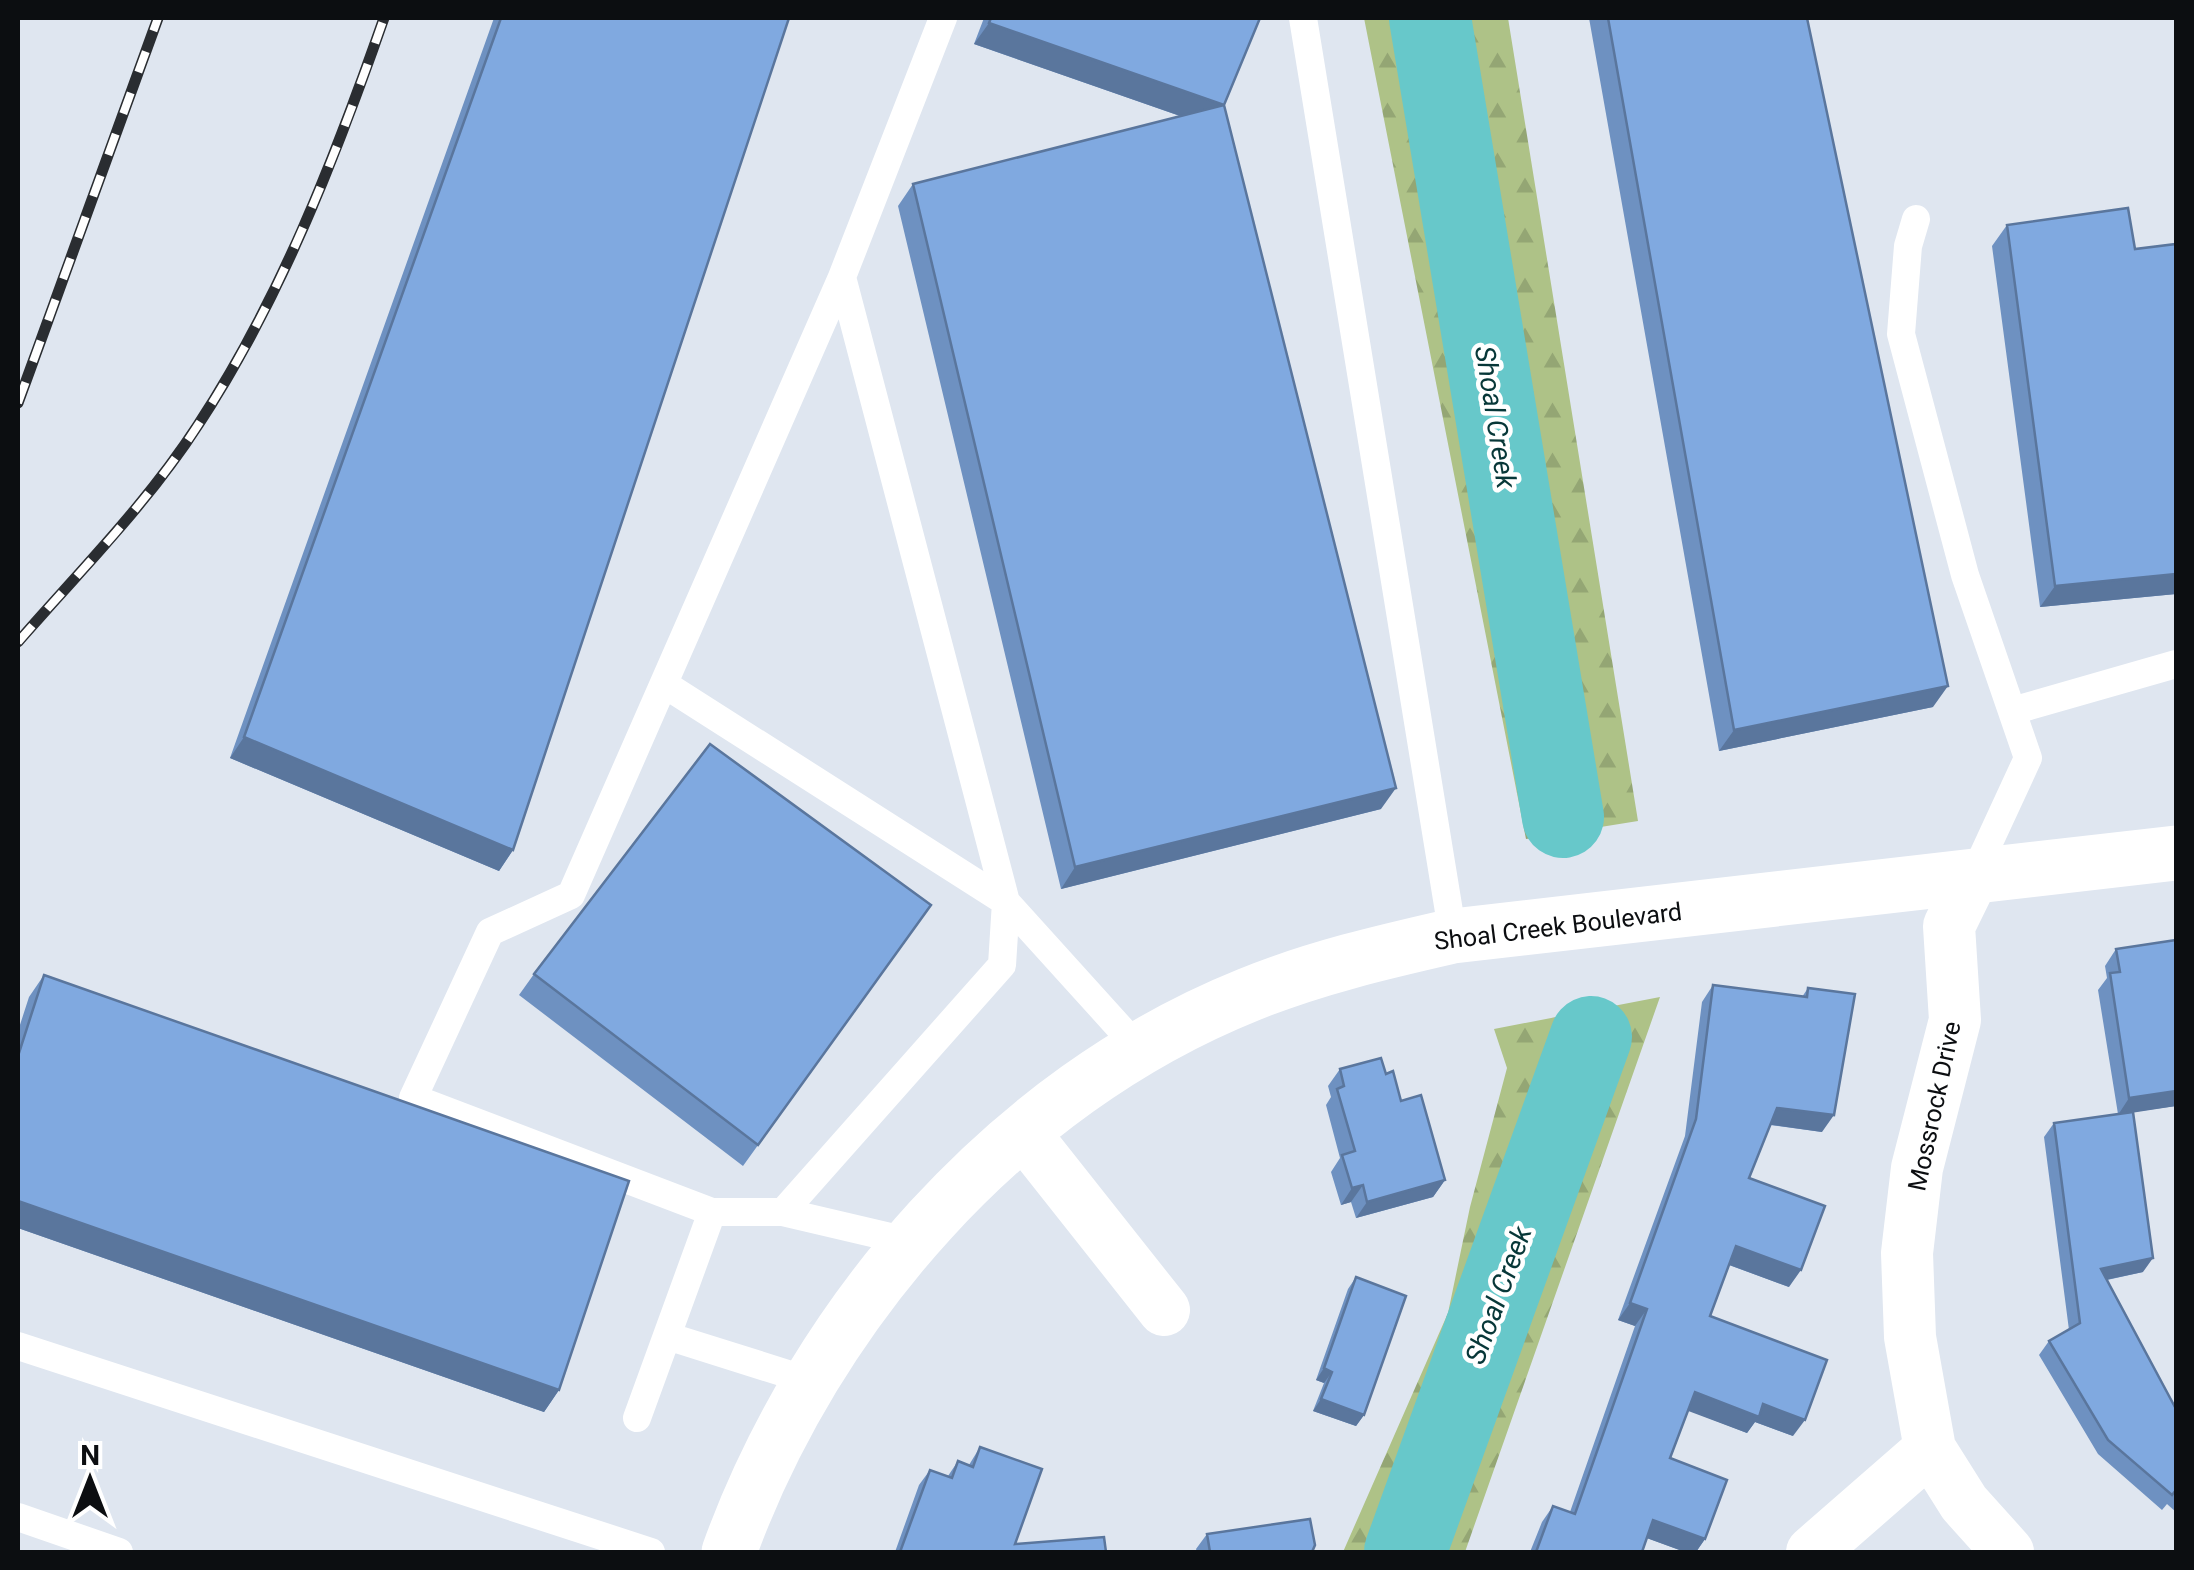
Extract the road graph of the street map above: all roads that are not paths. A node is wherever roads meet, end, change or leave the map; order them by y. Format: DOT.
graph roads {
  1 [pos="944,18"];
  2 [pos="1303,18"];
  3 [pos="1916,218"];
  4 [pos="842,278"];
  5 [pos="2176,664"];
  6 [pos="664,684"];
  7 [pos="2012,711"];
  8 [pos="2176,853"];
  9 [pos="1973,876"];
  10 [pos="1006,902"];
  11 [pos="1452,936"];
  12 [pos="1139,1049"];
  13 [pos="1023,1132"];
  14 [pos="712,1212"];
  15 [pos="782,1212"];
  16 [pos="912,1242"];
  17 [pos="1164,1310"];
  18 [pos="667,1336"];
  19 [pos="18,1346"];
  20 [pos="810,1381"];
  21 [pos="636,1418"];
  22 [pos="1930,1449"];
  23 [pos="18,1516"];
  24 [pos="119,1552"];
  25 [pos="651,1552"];
  26 [pos="729,1552"];
  27 [pos="1812,1552"];
  28 [pos="2008,1552"];
  1 -- 4 [label="lane"];
  2 -- 11 [label="lane"];
  3 -- 7 [label="lane"];
  4 -- 6 [label="lane"];
  4 -- 10 [label="lane"];
  5 -- 7 [label="lane"];
  6 -- 10 [label="lane"];
  6 -- 14 [label="lane"];
  7 -- 9 [label="lane"];
  8 -- 9 [label="street, Shoal Creek Boulevard"];
  9 -- 11 [label="street, Shoal Creek Boulevard"];
  9 -- 22 [label="street, Mossrock Drive"];
  10 -- 12 [label="lane"];
  10 -- 15 [label="lane"];
  11 -- 12 [label="street, Shoal Creek Boulevard"];
  12 -- 13 [label="street, Shoal Creek Boulevard"];
  13 -- 16 [label="street, Shoal Creek Boulevard"];
  13 -- 17 [label="street"];
  14 -- 15 [label="lane"];
  14 -- 18 [label="lane"];
  15 -- 16 [label="lane"];
  16 -- 20 [label="street, Shoal Creek Boulevard"];
  18 -- 20 [label="lane"];
  18 -- 21 [label="lane"];
  19 -- 25 [label="lane"];
  20 -- 26 [label="street, Shoal Creek Boulevard"];
  22 -- 27 [label="street"];
  22 -- 28 [label="street, Mossrock Drive"];
  23 -- 24 [label="lane"];
}
